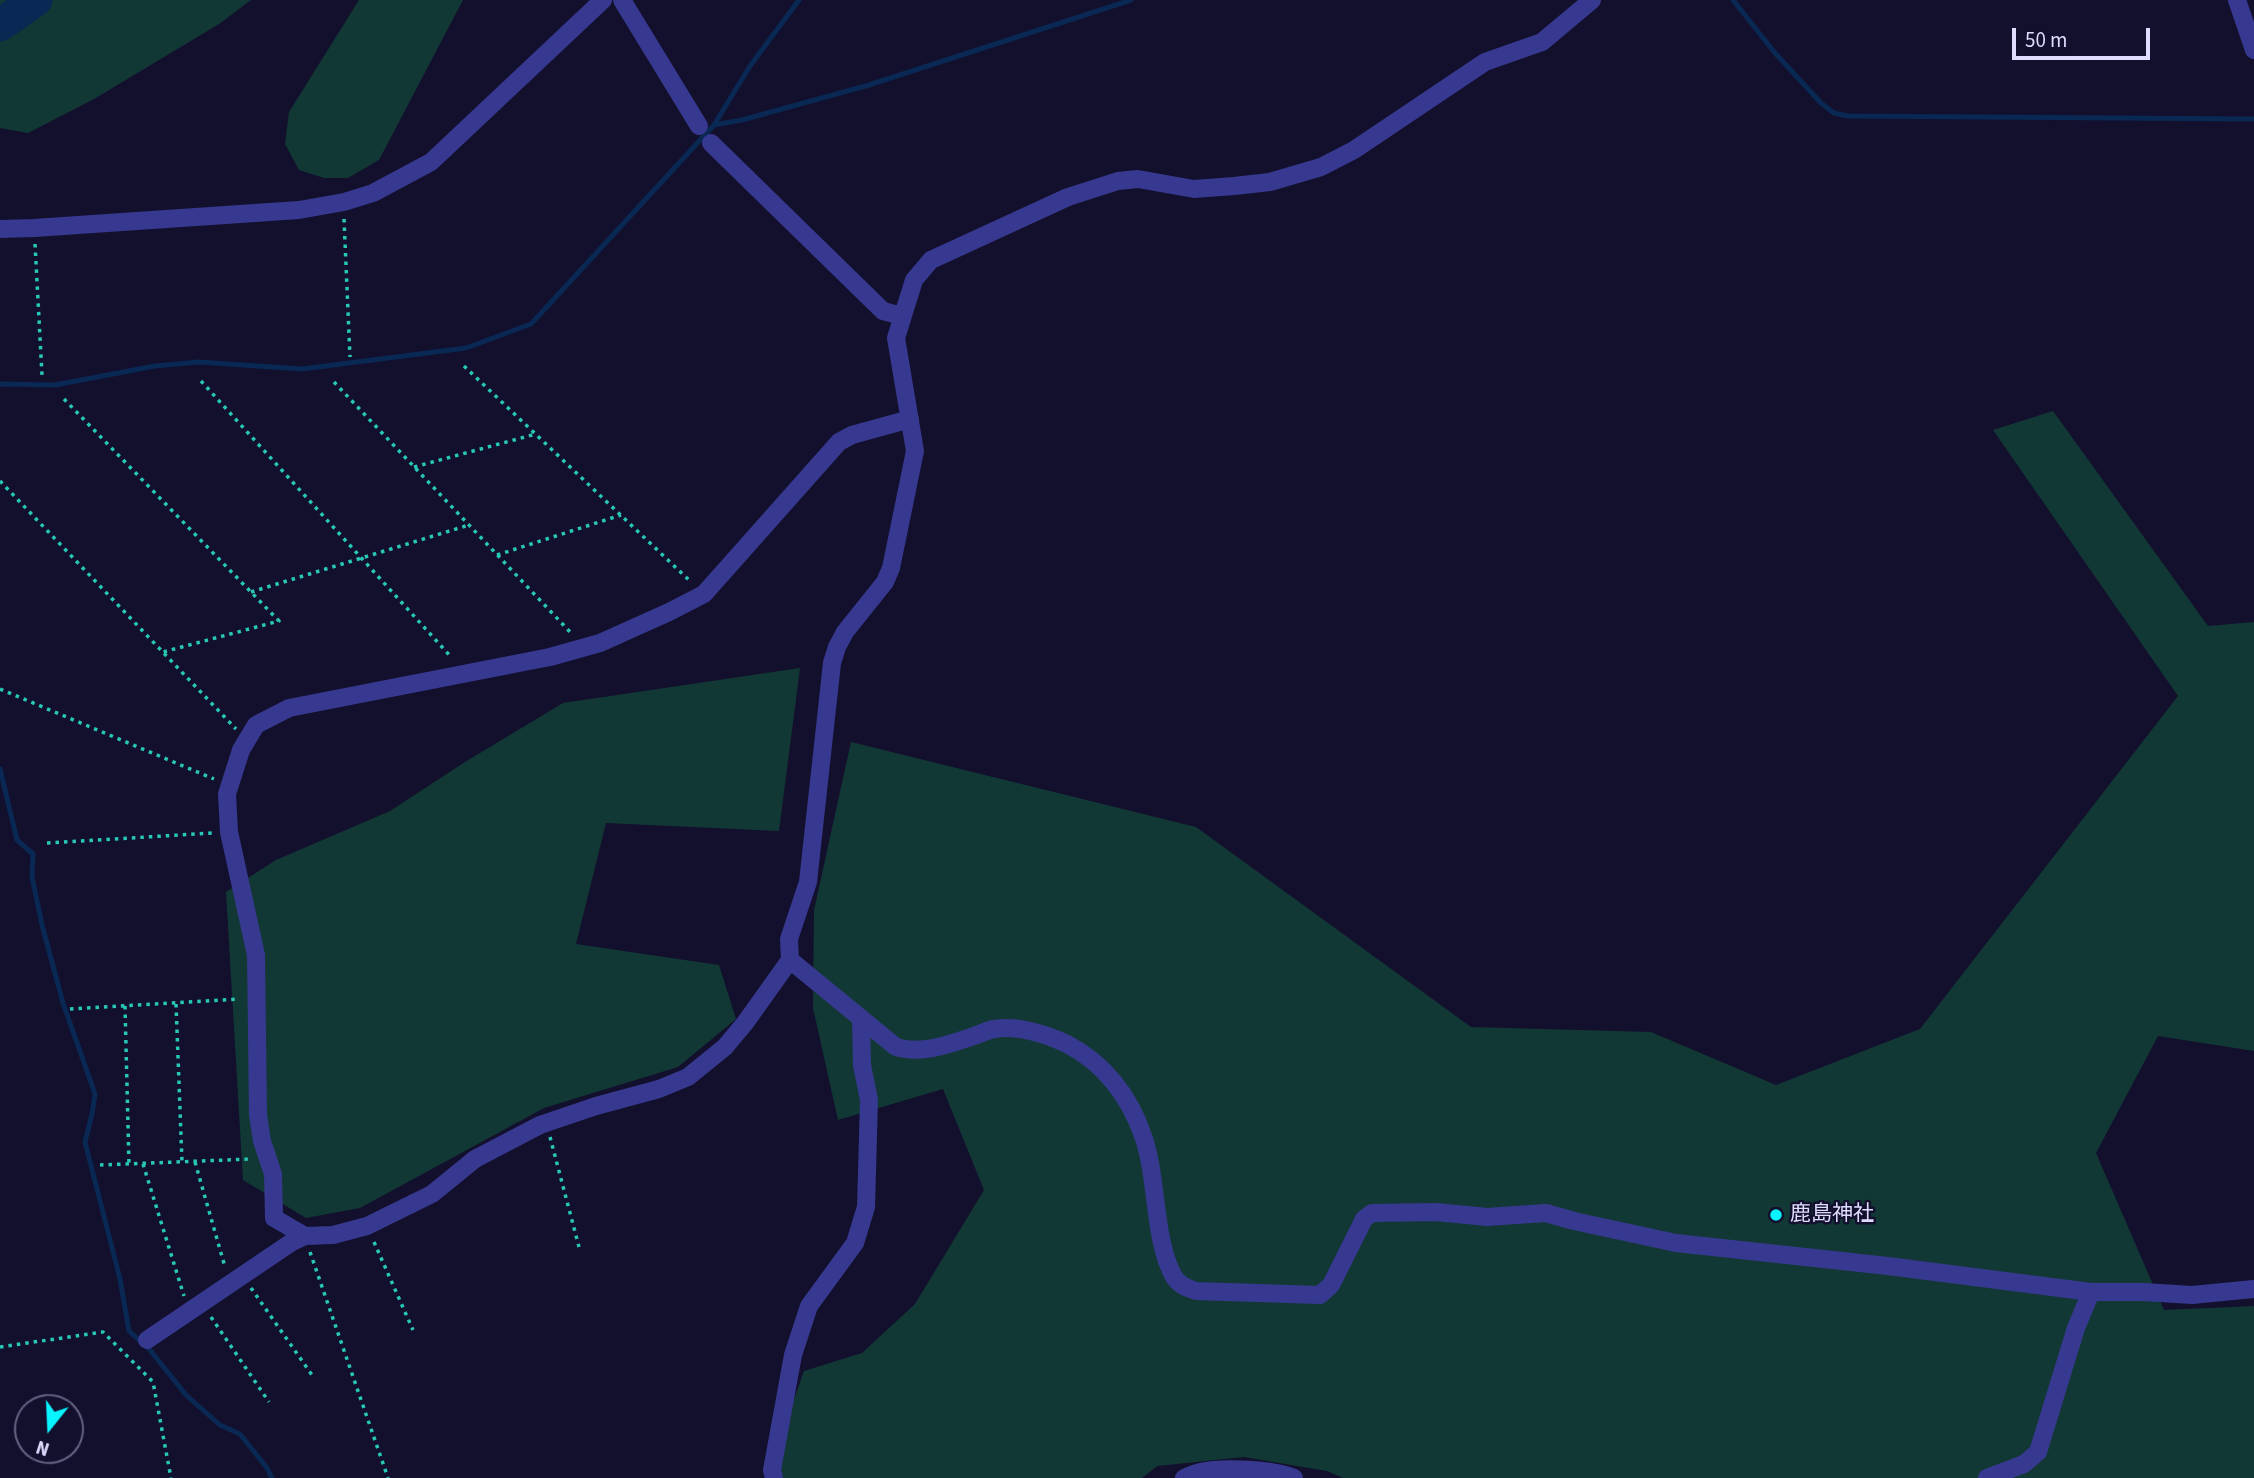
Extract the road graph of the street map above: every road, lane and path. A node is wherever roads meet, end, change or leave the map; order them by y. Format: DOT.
graph roads {
  1 [pos="603,0"];
  2 [pos="622,0"];
  3 [pos="1592,0"];
  4 [pos="2237,0"];
  5 [pos="2254,50"];
  6 [pos="699,126"];
  7 [pos="711,143"];
  8 [pos="344,201"];
  9 [pos="34,228"];
  10 [pos="0,229"];
  11 [pos="902,316"];
  12 [pos="350,356"];
  13 [pos="464,366"];
  14 [pos="42,375"];
  15 [pos="201,381"];
  16 [pos="334,382"];
  17 [pos="64,399"];
  18 [pos="910,419"];
  19 [pos="536,434"];
  20 [pos="414,467"];
  21 [pos="0,481"];
  22 [pos="621,515"];
  23 [pos="469,525"];
  24 [pos="497,555"];
  25 [pos="361,558"];
  26 [pos="251,592"];
  27 [pos="704,594"];
  28 [pos="585,647"];
  29 [pos="163,652"];
  30 [pos="465,673"];
  31 [pos="0,690"];
  32 [pos="247,740"];
  33 [pos="220,781"];
  34 [pos="232,842"];
  35 [pos="47,844"];
  36 [pos="790,960"];
  37 [pos="256,998"];
  38 [pos="176,1003"];
  39 [pos="125,1006"];
  40 [pos="70,1009"];
  41 [pos="861,1019"];
  42 [pos="547,1124"];
  43 [pos="268,1158"];
  44 [pos="182,1162"];
  45 [pos="195,1162"];
  46 [pos="143,1164"];
  47 [pos="100,1165"];
  48 [pos="130,1165"];
  49 [pos="367,1226"];
  50 [pos="305,1236"];
  51 [pos="579,1247"];
  52 [pos="236,1278"];
  53 [pos="2254,1289"];
  54 [pos="2091,1292"];
  55 [pos="194,1307"];
  56 [pos="413,1330"];
  57 [pos="147,1340"];
  58 [pos="0,1347"];
  59 [pos="312,1375"];
  60 [pos="269,1402"];
  61 [pos="171,1478"];
  62 [pos="388,1478"];
  63 [pos="774,1478"];
  64 [pos="1184,1478"];
  65 [pos="1294,1478"];
  66 [pos="1987,1478"];
  1 -- 8 [label="street"];
  2 -- 6 [label="street"];
  3 -- 11 [label="street"];
  4 -- 5 [label="street"];
  7 -- 11 [label="street"];
  8 -- 9 [label="street"];
  8 -- 12 [label="path"];
  9 -- 10 [label="street"];
  9 -- 14 [label="path"];
  11 -- 18 [label="street"];
  13 -- 19 [label="path"];
  15 -- 25 [label="path"];
  16 -- 20 [label="path"];
  17 -- 26 [label="path"];
  18 -- 27 [label="street"];
  18 -- 36 [label="street"];
  19 -- 20 [label="path"];
  19 -- 22 [label="path"];
  20 -- 23 [label="path"];
  21 -- 29 [label="path"];
  22 -- 24 [label="path"];
  22 -- 27 [label="path"];
  23 -- 24 [label="path"];
  23 -- 25 [label="path"];
  24 -- 28 [label="path"];
  25 -- 26 [label="path"];
  25 -- 30 [label="path"];
  26 -- 29 [label="path"];
  27 -- 28 [label="street"];
  28 -- 30 [label="street"];
  29 -- 32 [label="path"];
  30 -- 32 [label="street"];
  31 -- 33 [label="path"];
  32 -- 34 [label="street"];
  34 -- 35 [label="path"];
  34 -- 37 [label="street"];
  36 -- 41 [label="street"];
  36 -- 42 [label="street"];
  37 -- 38 [label="path"];
  37 -- 43 [label="street"];
  38 -- 39 [label="path"];
  38 -- 44 [label="path"];
  39 -- 40 [label="path"];
  39 -- 48 [label="path"];
  41 -- 54 [label="street"];
  41 -- 63 [label="street"];
  42 -- 49 [label="street"];
  42 -- 51 [label="path"];
  43 -- 45 [label="path"];
  43 -- 50 [label="street"];
  44 -- 45 [label="path"];
  44 -- 46 [label="path"];
  45 -- 52 [label="path"];
  46 -- 48 [label="path"];
  46 -- 55 [label="path"];
  47 -- 48 [label="path"];
  49 -- 50 [label="street"];
  49 -- 56 [label="path"];
  50 -- 52 [label="street"];
  50 -- 62 [label="path"];
  52 -- 55 [label="street"];
  52 -- 59 [label="path"];
  53 -- 54 [label="street"];
  54 -- 66 [label="street"];
  55 -- 57 [label="street"];
  55 -- 60 [label="path"];
  58 -- 61 [label="path"];
  64 -- 65 [label="street"];
}
